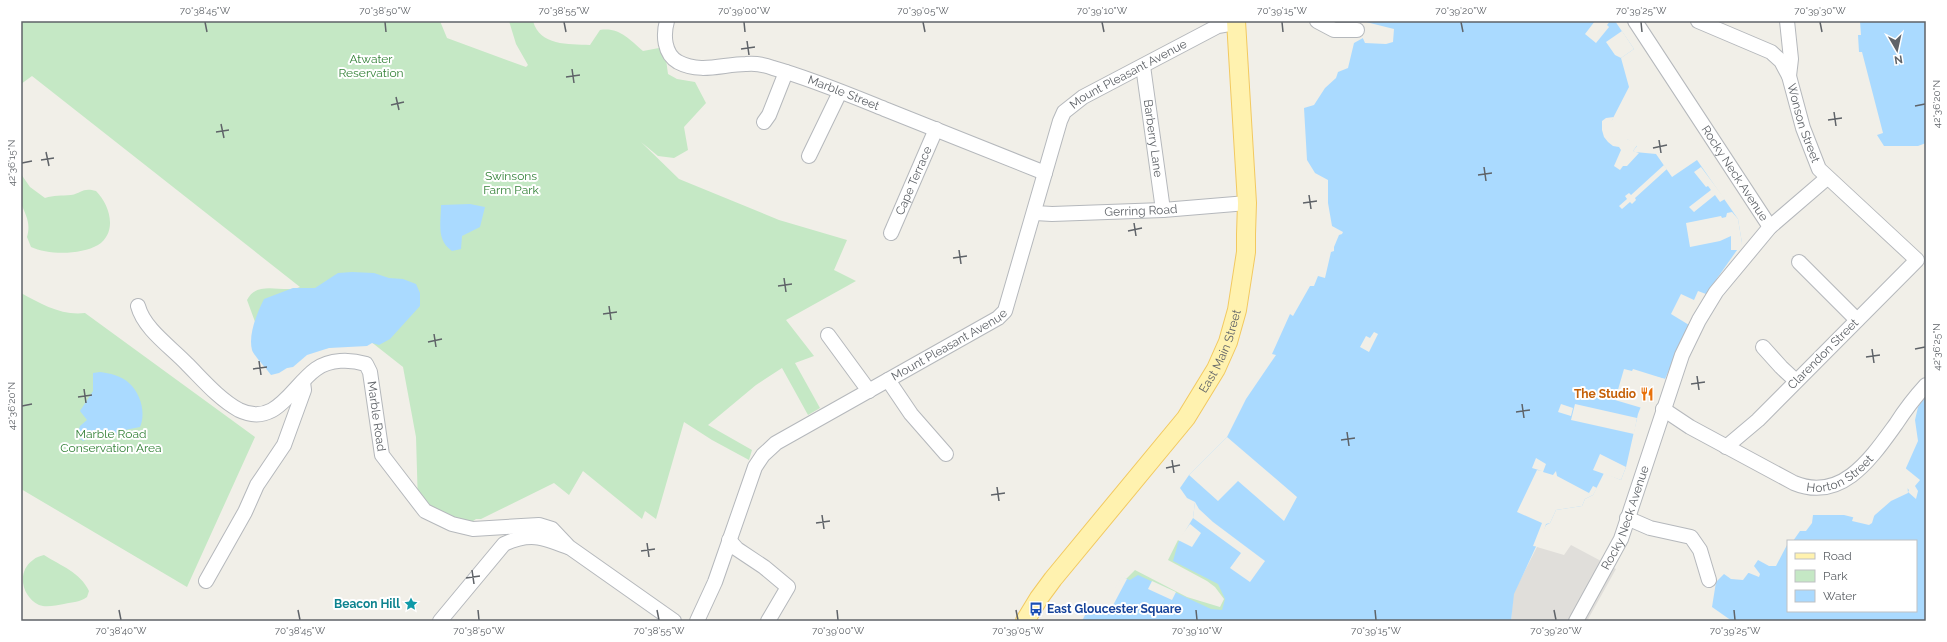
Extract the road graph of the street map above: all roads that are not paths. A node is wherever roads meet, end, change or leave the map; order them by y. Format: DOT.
graph roads {
  1 [pos="667,21"];
  2 [pos="1317,21"];
  3 [pos="1634,21"];
  4 [pos="1698,21"];
  5 [pos="1787,21"];
  6 [pos="1236,22"];
  7 [pos="1356,30"];
  8 [pos="1143,66"];
  9 [pos="786,72"];
  10 [pos="1789,76"];
  11 [pos="840,92"];
  12 [pos="764,122"];
  13 [pos="936,129"];
  14 [pos="809,156"];
  15 [pos="1045,173"];
  16 [pos="1827,178"];
  17 [pos="1247,203"];
  18 [pos="1163,210"];
  19 [pos="1035,213"];
  20 [pos="1770,228"];
  21 [pos="891,233"];
  22 [pos="1917,260"];
  23 [pos="1800,262"];
  24 [pos="138,306"];
  25 [pos="1857,320"];
  26 [pos="828,335"];
  27 [pos="1764,347"];
  28 [pos="888,380"];
  29 [pos="1796,381"];
  30 [pos="303,382"];
  31 [pos="1926,384"];
  32 [pos="869,391"];
  33 [pos="1663,409"];
  34 [pos="1726,447"];
  35 [pos="946,454"];
  36 [pos="1628,518"];
  37 [pos="729,540"];
  38 [pos="569,547"];
  39 [pos="1709,580"];
  40 [pos="206,582"];
  41 [pos="440,621"];
  42 [pos="674,621"];
  43 [pos="697,621"];
  44 [pos="768,621"];
  45 [pos="1025,621"];
  46 [pos="1576,621"];
  1 -- 9 [label="street, Marble Street"];
  2 -- 7 [label="street"];
  3 -- 20 [label="street, Rocky Neck Avenue"];
  4 -- 10 [label="street, Wonson Street"];
  5 -- 10 [label="street"];
  6 -- 8 [label="street, Mount Pleasant Avenue"];
  6 -- 17 [label="main road, East Main Street"];
  8 -- 15 [label="street, Mount Pleasant Avenue"];
  8 -- 18 [label="street, Barberry Lane"];
  9 -- 11 [label="street, Marble Street"];
  9 -- 12 [label="street"];
  10 -- 16 [label="street, Wonson Street"];
  11 -- 13 [label="street, Marble Street"];
  11 -- 14 [label="street"];
  13 -- 15 [label="street, Marble Street"];
  13 -- 21 [label="street, Cape Terrace"];
  15 -- 19 [label="street, Mount Pleasant Avenue"];
  16 -- 20 [label="street"];
  16 -- 22 [label="street, Wonson Street"];
  17 -- 18 [label="street, Gerring Road"];
  17 -- 45 [label="main road, East Main Street"];
  18 -- 19 [label="street, Gerring Road"];
  19 -- 28 [label="street, Mount Pleasant Avenue"];
  20 -- 33 [label="street, Rocky Neck Avenue"];
  22 -- 25 [label="street, Clarendon Street"];
  23 -- 25 [label="street"];
  24 -- 30 [label="street, Marble Road"];
  25 -- 29 [label="street, Clarendon Street"];
  26 -- 32 [label="street"];
  27 -- 29 [label="street"];
  28 -- 32 [label="street, Mount Pleasant Avenue"];
  28 -- 35 [label="street"];
  29 -- 34 [label="street, Clarendon Street"];
  30 -- 38 [label="street, Marble Road"];
  30 -- 40 [label="street"];
  31 -- 34 [label="street, Horton Street"];
  32 -- 37 [label="street, Mount Pleasant Avenue"];
  33 -- 34 [label="street"];
  33 -- 36 [label="street, Rocky Neck Avenue"];
  36 -- 39 [label="street"];
  36 -- 46 [label="street, Rocky Neck Avenue"];
  37 -- 43 [label="street, Mount Pleasant Avenue"];
  37 -- 44 [label="street"];
  38 -- 41 [label="street"];
  38 -- 42 [label="street, Marble Road"];
}
